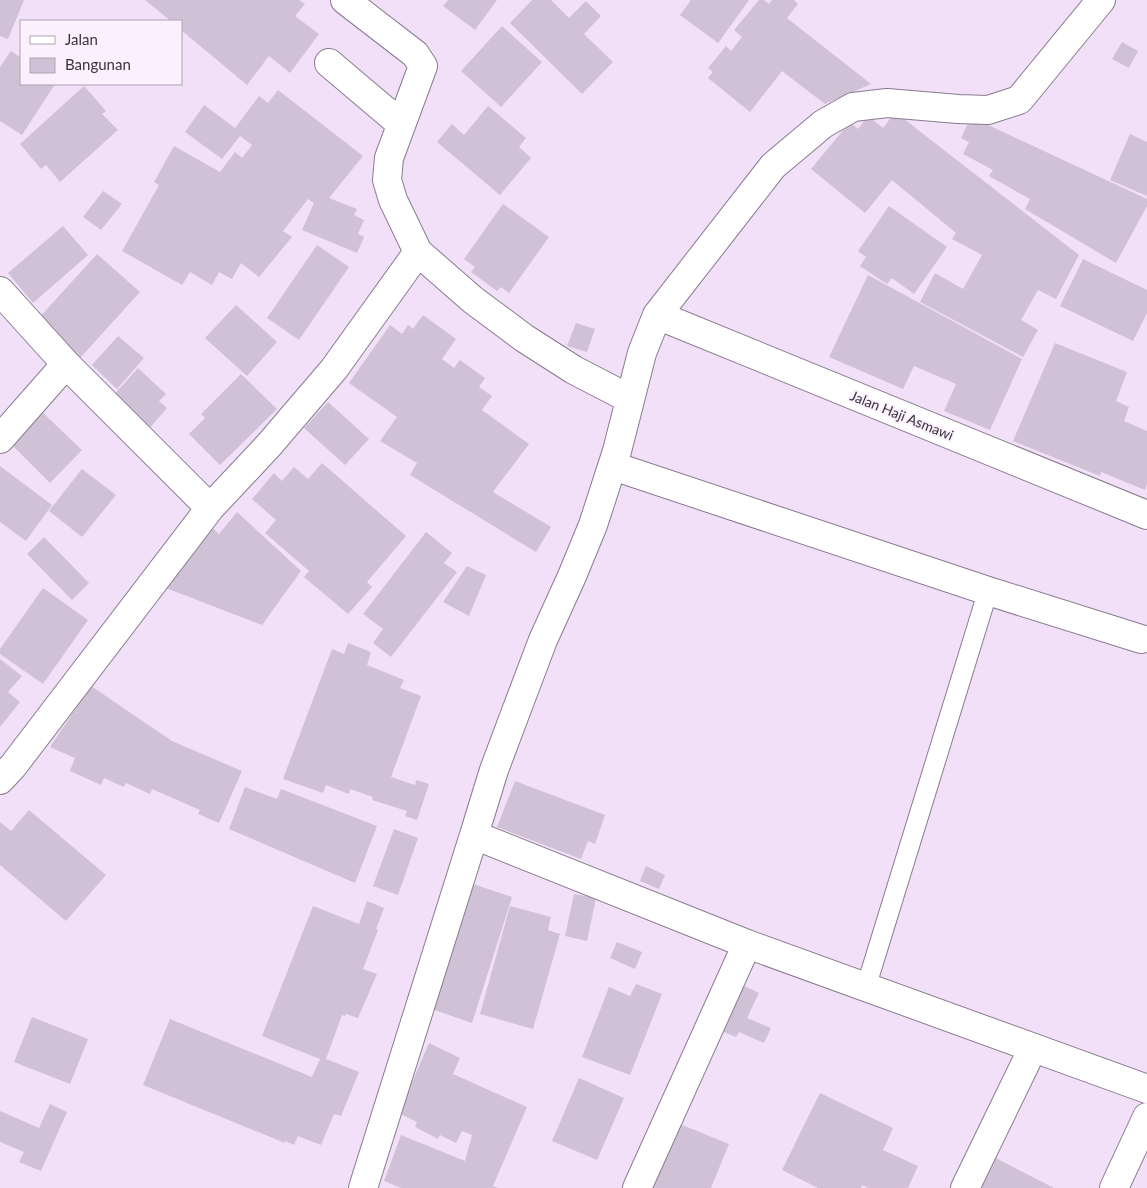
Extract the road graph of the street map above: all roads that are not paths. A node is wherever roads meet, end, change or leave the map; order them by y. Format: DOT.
graph roads {
  1 [pos="345,0"];
  2 [pos="1101,0"];
  3 [pos="329,63"];
  4 [pos="401,124"];
  5 [pos="418,252"];
  6 [pos="0,291"];
  7 [pos="657,315"];
  8 [pos="66,364"];
  9 [pos="630,398"];
  10 [pos="0,439"];
  11 [pos="613,466"];
  12 [pos="210,508"];
  13 [pos="1147,515"];
  14 [pos="988,591"];
  15 [pos="1141,639"];
  16 [pos="0,780"];
  17 [pos="474,836"];
  18 [pos="747,944"];
  19 [pos="866,987"];
  20 [pos="1033,1048"];
  21 [pos="1147,1089"];
  22 [pos="1147,1117"];
  23 [pos="363,1188"];
  24 [pos="637,1188"];
  25 [pos="965,1188"];
  26 [pos="1114,1188"];
  1 -- 4 [label="street"];
  2 -- 7 [label="street"];
  3 -- 4 [label="street"];
  4 -- 5 [label="street"];
  5 -- 9 [label="street"];
  5 -- 12 [label="street"];
  6 -- 8 [label="street"];
  7 -- 9 [label="street"];
  7 -- 13 [label="street, Jalan Haji Asmawi"];
  8 -- 10 [label="street"];
  8 -- 12 [label="street"];
  9 -- 11 [label="street"];
  11 -- 14 [label="street"];
  11 -- 17 [label="street"];
  12 -- 16 [label="street"];
  14 -- 15 [label="street"];
  14 -- 19 [label="lane"];
  17 -- 18 [label="street"];
  17 -- 23 [label="street"];
  18 -- 19 [label="street"];
  18 -- 24 [label="street"];
  19 -- 20 [label="street"];
  20 -- 21 [label="street"];
  20 -- 25 [label="street"];
  22 -- 26 [label="street"];
}
